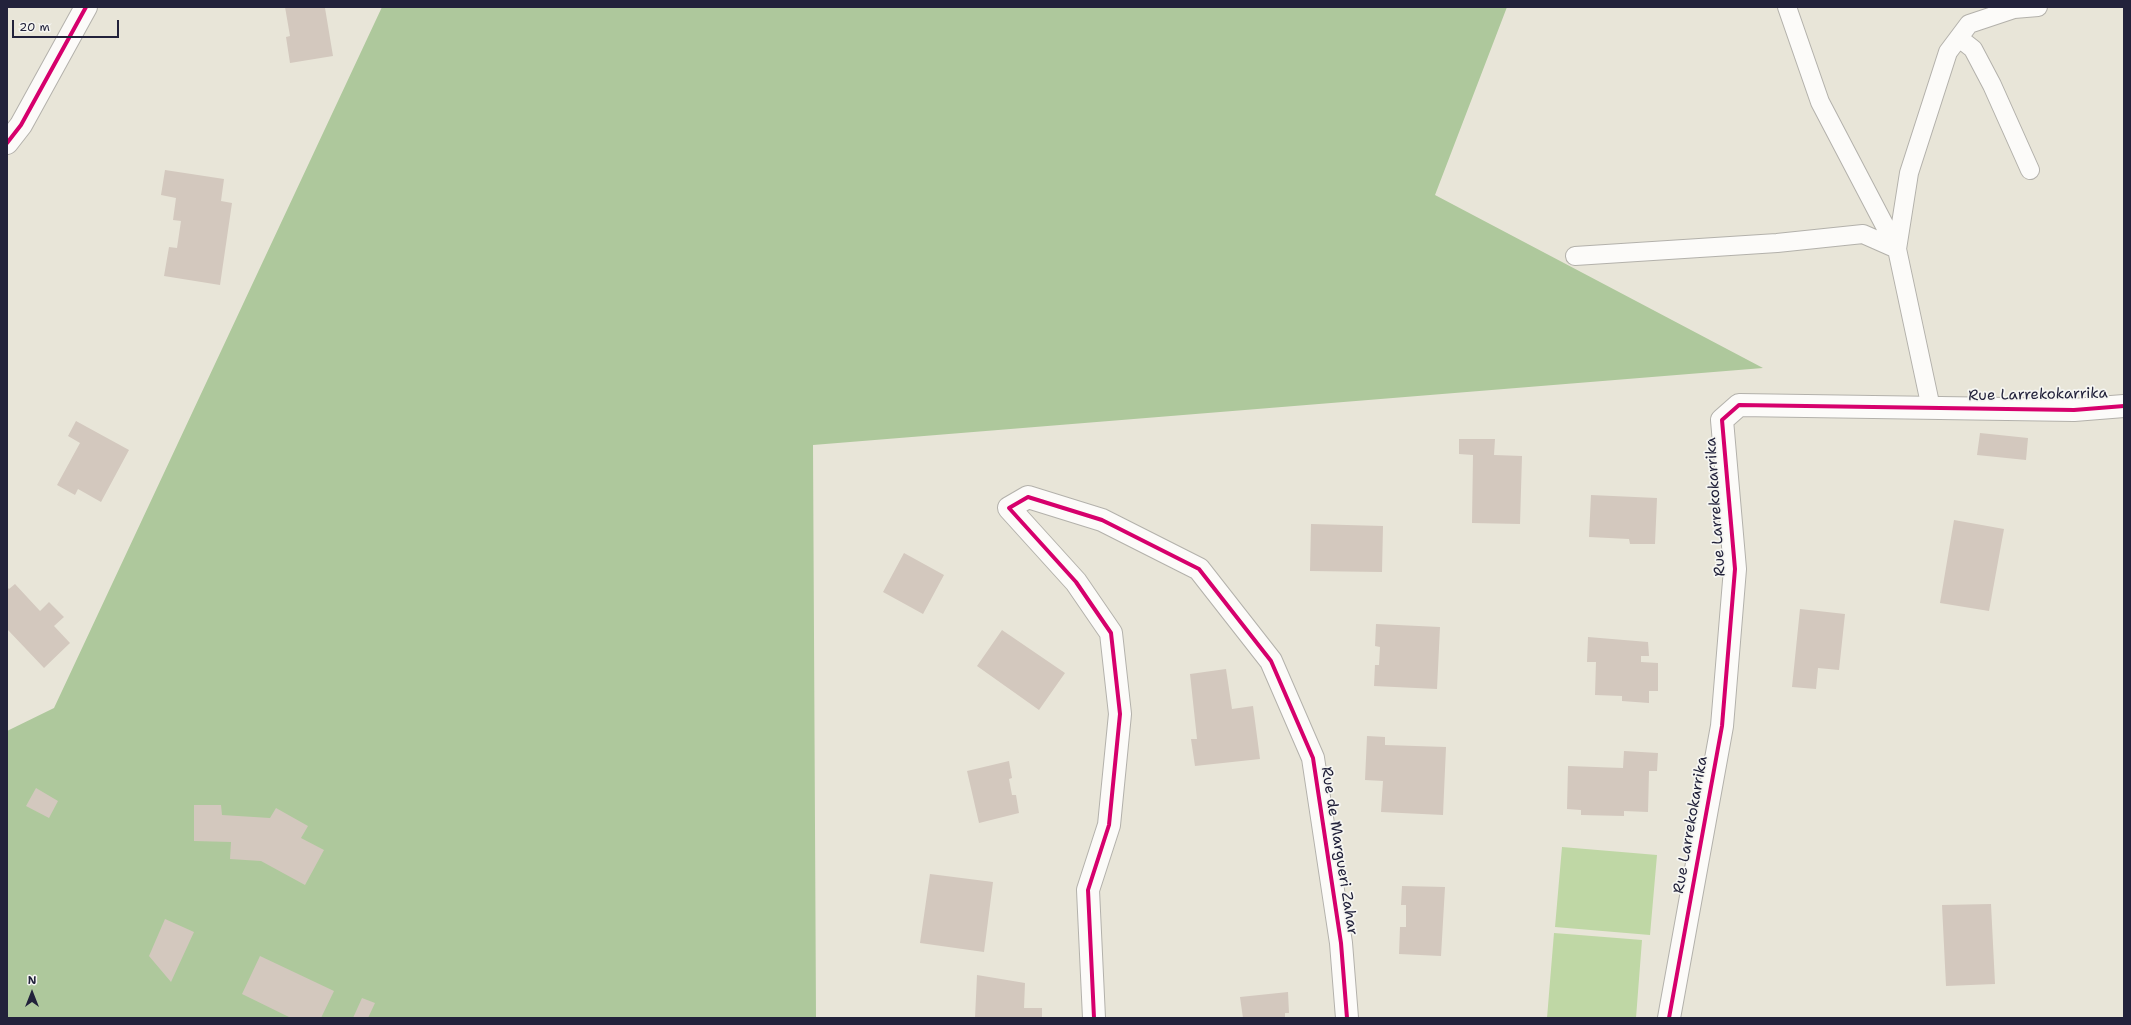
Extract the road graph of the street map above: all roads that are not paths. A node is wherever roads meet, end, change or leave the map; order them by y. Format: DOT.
graph roads {
  1 [pos="86,7"];
  2 [pos="1787,7"];
  3 [pos="2038,7"];
  4 [pos="1959,38"];
  5 [pos="7,143"];
  6 [pos="2030,170"];
  7 [pos="1897,249"];
  8 [pos="1575,256"];
  9 [pos="2124,406"];
  10 [pos="1931,408"];
  11 [pos="1094,1018"];
  12 [pos="1347,1018"];
  13 [pos="1669,1018"];
  1 -- 5 [label="street"];
  2 -- 7 [label="lane"];
  3 -- 4 [label="lane"];
  4 -- 6 [label="lane"];
  4 -- 7 [label="lane"];
  7 -- 8 [label="lane"];
  7 -- 10 [label="lane"];
  9 -- 10 [label="street, Rue Larrekokarrika"];
  10 -- 13 [label="street, Rue Larrekokarrika"];
  11 -- 12 [label="street, Rue de Margueri Zahar"];
}
